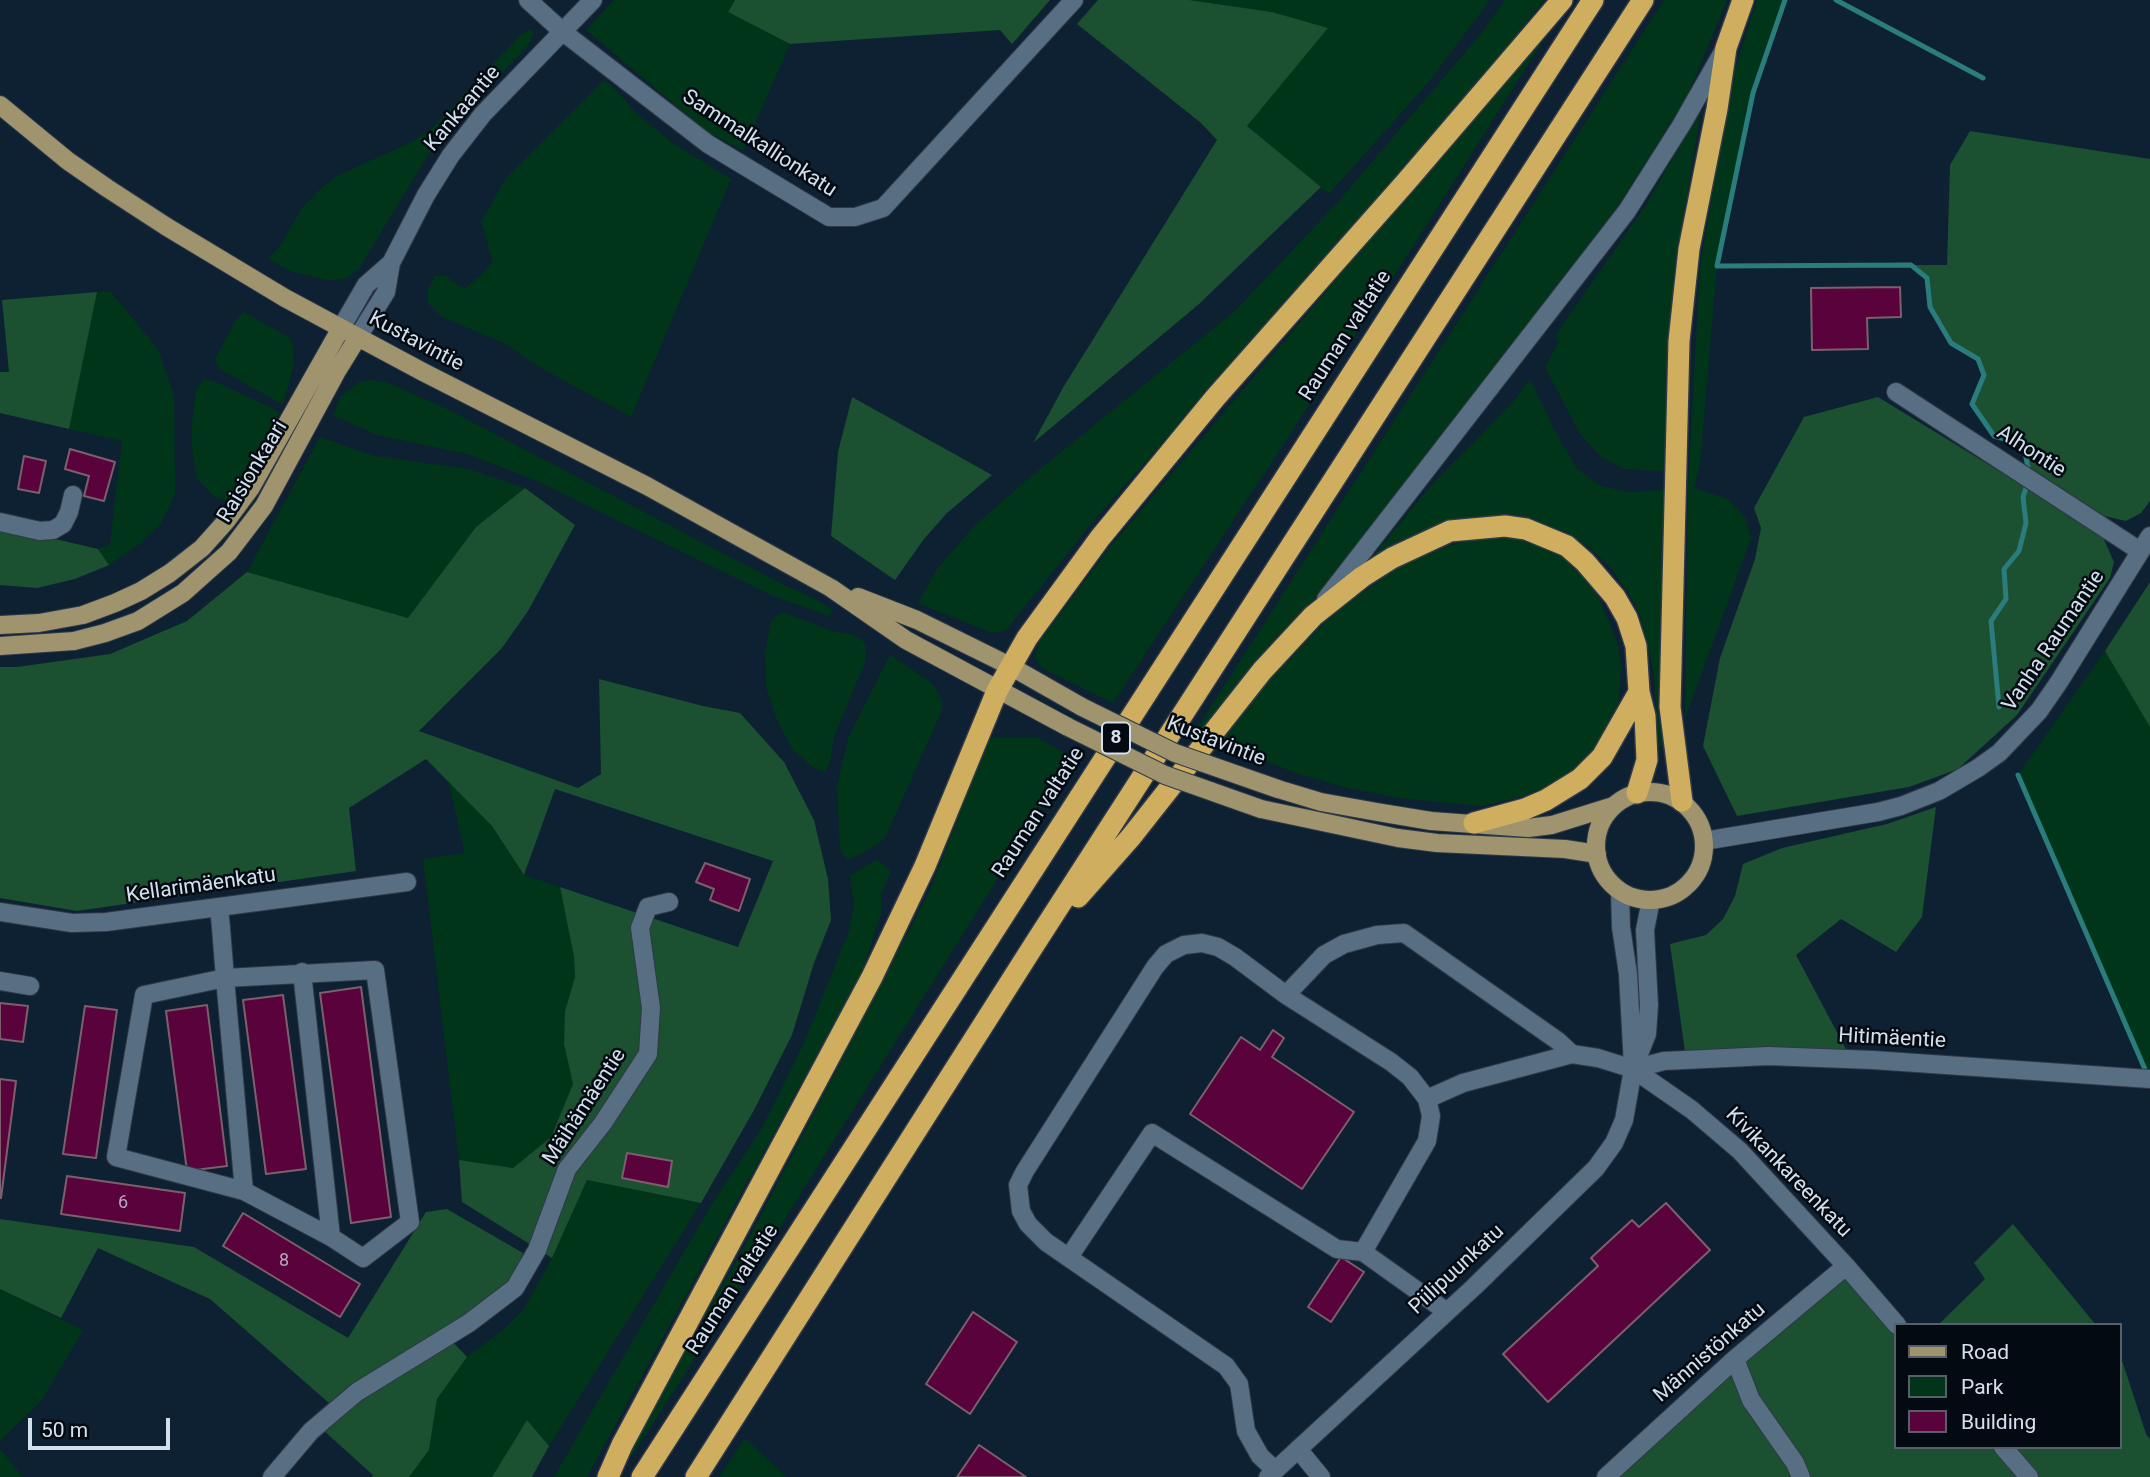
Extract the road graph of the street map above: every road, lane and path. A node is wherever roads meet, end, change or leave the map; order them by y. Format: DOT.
graph roads {
  1 [pos="528,0"];
  2 [pos="593,0"];
  3 [pos="1074,0"];
  4 [pos="1562,0"];
  5 [pos="1593,0"];
  6 [pos="1643,0"];
  7 [pos="1743,0"];
  8 [pos="563,32"];
  9 [pos="1726,48"];
  10 [pos="0,105"];
  11 [pos="391,263"];
  12 [pos="341,328"];
  13 [pos="358,337"];
  14 [pos="1896,392"];
  15 [pos="72,495"];
  16 [pos="0,522"];
  17 [pos="2145,543"];
  18 [pos="831,588"];
  19 [pos="1314,616"];
  20 [pos="0,625"];
  21 [pos="0,646"];
  22 [pos="1010,666"];
  23 [pos="997,691"];
  24 [pos="1639,692"];
  25 [pos="1637,793"];
  26 [pos="1682,802"];
  27 [pos="1613,807"];
  28 [pos="1475,823"];
  29 [pos="1704,841"];
  30 [pos="1597,854"];
  31 [pos="407,881"];
  32 [pos="1620,891"];
  33 [pos="1651,900"];
  34 [pos="669,902"];
  35 [pos="219,907"];
  36 [pos="0,912"];
  37 [pos="1034,945"];
  38 [pos="302,972"];
  39 [pos="225,978"];
  40 [pos="0,981"];
  41 [pos="30,986"];
  42 [pos="1286,995"];
  43 [pos="1572,1054"];
  44 [pos="1633,1069"];
  45 [pos="2150,1079"];
  46 [pos="1427,1099"];
  47 [pos="244,1191"];
  48 [pos="331,1237"];
  49 [pos="1363,1252"];
  50 [pos="1069,1257"];
  51 [pos="1846,1266"];
  52 [pos="1447,1312"];
  53 [pos="1895,1323"];
  54 [pos="1735,1359"];
  55 [pos="1298,1449"];
  56 [pos="2005,1449"];
  57 [pos="1272,1474"];
  58 [pos="272,1477"];
  59 [pos="608,1477"];
  60 [pos="642,1477"];
  61 [pos="696,1477"];
  62 [pos="1321,1477"];
  63 [pos="1605,1477"];
  64 [pos="1801,1477"];
  65 [pos="2029,1477"];
  1 -- 8 [label="street, Sammalkallionkatu"];
  2 -- 8 [label="street, Kankaantie"];
  3 -- 8 [label="street, Sammalkallionkatu"];
  4 -- 22 [label="highway"];
  5 -- 60 [label="highway, Rauman valtatie / 8"];
  6 -- 37 [label="highway, 8"];
  7 -- 9 [label="highway"];
  8 -- 11 [label="street, Kankaantie"];
  9 -- 19 [label="street"];
  9 -- 26 [label="highway"];
  10 -- 12 [label="main road, Kustavintie"];
  11 -- 12 [label="street, Kankaantie"];
  11 -- 13 [label="street, Kankaantie"];
  12 -- 13 [label="main road, Kustavintie"];
  12 -- 20 [label="main road, Raisionkaari"];
  13 -- 18 [label="main road, Kustavintie"];
  13 -- 21 [label="main road, Raisionkaari"];
  14 -- 17 [label="street, Alhontie"];
  15 -- 16 [label="street"];
  17 -- 29 [label="street, Vanha Raumantie"];
  18 -- 22 [label="main road, Kustavintie"];
  18 -- 23 [label="main road, Kustavintie"];
  19 -- 24 [label="highway"];
  19 -- 37 [label="highway"];
  22 -- 23 [label="highway"];
  22 -- 28 [label="main road, Kustavintie, bridge"];
  23 -- 30 [label="main road, Kustavintie, bridge"];
  23 -- 59 [label="highway"];
  24 -- 25 [label="highway"];
  24 -- 28 [label="highway"];
  25 -- 26 [label="main road"];
  25 -- 27 [label="main road"];
  26 -- 29 [label="main road"];
  27 -- 28 [label="main road, Kustavintie"];
  27 -- 30 [label="main road"];
  29 -- 33 [label="main road"];
  30 -- 32 [label="main road"];
  31 -- 35 [label="street, Kellarimäenkatu"];
  32 -- 33 [label="main road"];
  32 -- 44 [label="street"];
  33 -- 44 [label="street"];
  34 -- 58 [label="street, Mäihämäentie"];
  35 -- 36 [label="street, Kellarimäenkatu"];
  35 -- 39 [label="street"];
  37 -- 61 [label="highway, 8"];
  38 -- 39 [label="street"];
  38 -- 48 [label="street"];
  38 -- 48 [label="street"];
  39 -- 47 [label="street"];
  39 -- 47 [label="street"];
  40 -- 41 [label="street"];
  42 -- 43 [label="street"];
  42 -- 46 [label="street"];
  42 -- 50 [label="street"];
  43 -- 44 [label="street, Kivikankareenkatu"];
  43 -- 46 [label="street"];
  44 -- 45 [label="street, Hitimäentie"];
  44 -- 51 [label="street, Kivikankareenkatu"];
  44 -- 52 [label="street, Piilipuunkatu"];
  46 -- 49 [label="street"];
  47 -- 48 [label="street"];
  49 -- 50 [label="street"];
  49 -- 52 [label="street"];
  50 -- 57 [label="street"];
  51 -- 53 [label="street, Kivikankareenkatu"];
  51 -- 54 [label="street, Männistönkatu"];
  52 -- 55 [label="street, Piilipuunkatu"];
  54 -- 63 [label="street, Männistönkatu"];
  54 -- 64 [label="street"];
  55 -- 57 [label="street, Piilipuunkatu"];
  55 -- 62 [label="street"];
  56 -- 65 [label="street"];
}
